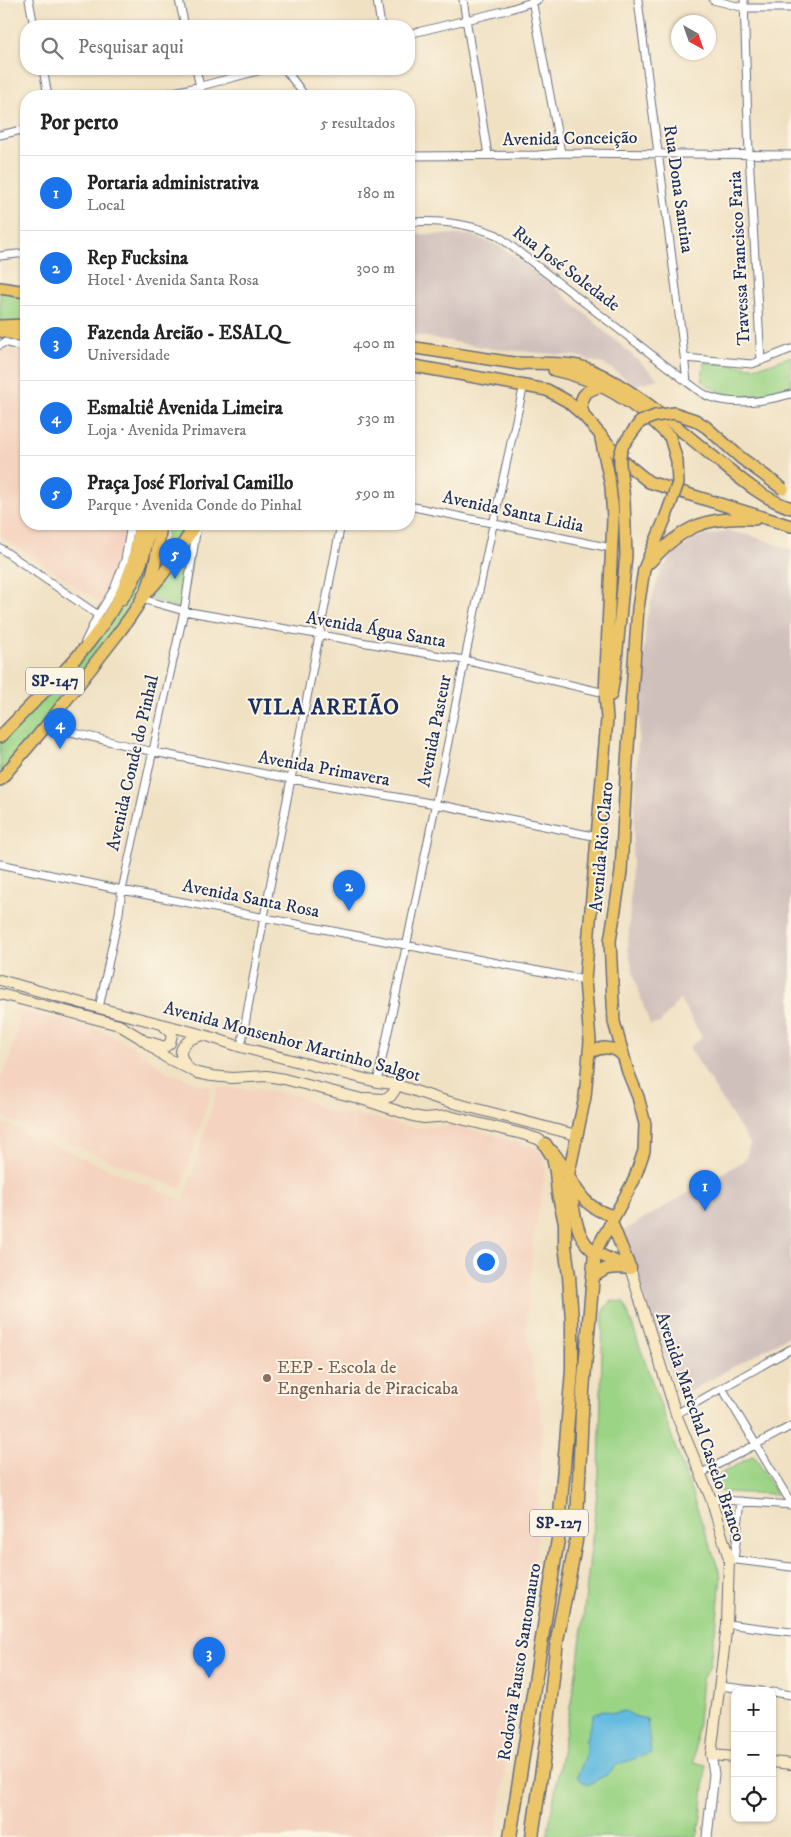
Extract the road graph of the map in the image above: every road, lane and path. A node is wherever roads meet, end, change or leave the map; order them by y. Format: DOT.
graph roads {
  1 [pos="29,0"];
  2 [pos="179,0"];
  3 [pos="377,0"];
  4 [pos="463,0"];
  5 [pos="534,0"];
  6 [pos="638,0"];
  7 [pos="713,0"];
  8 [pos="744,0"];
  9 [pos="745,8"];
  10 [pos="791,8"];
  11 [pos="466,19"];
  12 [pos="33,20"];
  13 [pos="184,20"];
  14 [pos="380,20"];
  15 [pos="415,32"];
  16 [pos="44,75"];
  17 [pos="198,75"];
  18 [pos="242,75"];
  19 [pos="289,75"];
  20 [pos="201,86"];
  21 [pos="47,90"];
  22 [pos="183,90"];
  23 [pos="201,90"];
  24 [pos="301,90"];
  25 [pos="20,131"];
  26 [pos="0,136"];
  27 [pos="561,153"];
  28 [pos="657,153"];
  29 [pos="749,154"];
  30 [pos="791,154"];
  31 [pos="488,155"];
  32 [pos="415,156"];
  33 [pos="415,222"];
  34 [pos="20,254"];
  35 [pos="0,256"];
  36 [pos="0,288"];
  37 [pos="20,293"];
  38 [pos="20,325"];
  39 [pos="0,326"];
  40 [pos="0,331"];
  41 [pos="20,336"];
  42 [pos="0,345"];
  43 [pos="20,347"];
  44 [pos="415,348"];
  45 [pos="791,349"];
  46 [pos="685,358"];
  47 [pos="761,361"];
  48 [pos="516,362"];
  49 [pos="415,366"];
  50 [pos="687,382"];
  51 [pos="524,386"];
  52 [pos="603,386"];
  53 [pos="791,394"];
  54 [pos="584,416"];
  55 [pos="600,434"];
  56 [pos="787,492"];
  57 [pos="415,507"];
  58 [pos="791,508"];
  59 [pos="774,520"];
  60 [pos="492,522"];
  61 [pos="791,526"];
  62 [pos="130,530"];
  63 [pos="139,530"];
  64 [pos="149,530"];
  65 [pos="159,530"];
  66 [pos="192,530"];
  67 [pos="195,530"];
  68 [pos="340,530"];
  69 [pos="0,548"];
  70 [pos="611,548"];
  71 [pos="644,569"];
  72 [pos="143,598"];
  73 [pos="184,611"];
  74 [pos="102,618"];
  75 [pos="319,636"];
  76 [pos="464,660"];
  77 [pos="605,693"];
  78 [pos="607,718"];
  79 [pos="46,726"];
  80 [pos="2,736"];
  81 [pos="154,752"];
  82 [pos="1,778"];
  83 [pos="291,779"];
  84 [pos="436,804"];
  85 [pos="598,837"];
  86 [pos="0,864"];
  87 [pos="122,890"];
  88 [pos="264,917"];
  89 [pos="407,944"];
  90 [pos="2,980"];
  91 [pos="586,980"];
  92 [pos="0,994"];
  93 [pos="99,1008"];
  94 [pos="164,1026"];
  95 [pos="204,1035"];
  96 [pos="139,1037"];
  97 [pos="242,1047"];
  98 [pos="589,1053"];
  99 [pos="623,1056"];
  100 [pos="188,1068"];
  101 [pos="376,1082"];
  102 [pos="394,1084"];
  103 [pos="358,1098"];
  104 [pos="576,1134"];
  105 [pos="545,1144"];
  106 [pos="568,1177"];
  107 [pos="612,1219"];
  108 [pos="565,1223"];
  109 [pos="595,1252"];
  110 [pos="630,1268"];
  111 [pos="593,1277"];
  112 [pos="791,1349"];
  113 [pos="722,1388"];
  114 [pos="676,1414"];
  115 [pos="791,1426"];
  116 [pos="756,1444"];
  117 [pos="700,1474"];
  118 [pos="711,1499"];
  119 [pos="741,1501"];
  120 [pos="789,1503"];
  121 [pos="731,1560"];
  122 [pos="791,1567"];
  123 [pos="727,1624"];
  124 [pos="791,1632"];
  125 [pos="719,1686"];
  126 [pos="731,1687"];
  127 [pos="776,1692"];
  128 [pos="791,1694"];
  129 [pos="711,1755"];
  130 [pos="731,1757"];
  131 [pos="776,1762"];
  132 [pos="791,1764"];
  133 [pos="510,1837"];
  134 [pos="532,1837"];
  135 [pos="707,1837"];
  1 -- 12 [label="street"];
  2 -- 13 [label="street"];
  3 -- 14 [label="street"];
  4 -- 11 [label="street"];
  5 -- 11 [label="street"];
  5 -- 27 [label="street"];
  6 -- 28 [label="street, Rua Dona Santina"];
  7 -- 9 [label="street"];
  8 -- 9 [label="street, Travessa Francisco Faria"];
  9 -- 10 [label="street"];
  9 -- 29 [label="street, Travessa Francisco Faria"];
  11 -- 15 [label="street"];
  11 -- 31 [label="street"];
  16 -- 21 [label="street"];
  17 -- 20 [label="street"];
  18 -- 20 [label="street"];
  19 -- 24 [label="street"];
  20 -- 22 [label="street"];
  20 -- 23 [label="street"];
  25 -- 26 [label="street"];
  27 -- 28 [label="street, Avenida Conceição"];
  27 -- 31 [label="street, Avenida Conceição"];
  28 -- 29 [label="street, Avenida Conceição"];
  28 -- 46 [label="street, Rua Dona Santina"];
  29 -- 30 [label="street, Avenida Conceição"];
  29 -- 47 [label="street, Travessa Francisco Faria"];
  31 -- 32 [label="street, Avenida Conceição"];
  33 -- 50 [label="street, Rua José Soledade"];
  34 -- 35 [label="street"];
  36 -- 37 [label="main road"];
  38 -- 39 [label="main road"];
  40 -- 41 [label="main road"];
  42 -- 43 [label="street"];
  44 -- 48 [label="main road"];
  45 -- 47 [label="street"];
  46 -- 47 [label="street"];
  46 -- 50 [label="street, Rua Dona Santina"];
  48 -- 52 [label="main road"];
  48 -- 58 [label="main road"];
  49 -- 51 [label="main road"];
  50 -- 53 [label="street, Rua José Soledade"];
  51 -- 54 [label="main road"];
  51 -- 60 [label="street, Avenida Pasteur"];
  52 -- 54 [label="main road"];
  52 -- 71 [label="main road, Avenida Rio Claro, bridge"];
  54 -- 55 [label="main road"];
  55 -- 59 [label="main road"];
  55 -- 70 [label="main road, Avenida Rio Claro"];
  56 -- 78 [label="main road, bridge"];
  57 -- 60 [label="street, Avenida Santa Lidia"];
  59 -- 61 [label="main road"];
  59 -- 71 [label="main road"];
  60 -- 70 [label="street, Avenida Santa Lidia"];
  60 -- 76 [label="street, Avenida Pasteur"];
  62 -- 74 [label="street"];
  63 -- 74 [label="main road"];
  64 -- 74 [label="main road, SP-147"];
  65 -- 72 [label="main road, SP-147"];
  66 -- 72 [label="main road, Avenida Conde do Pinhal"];
  67 -- 73 [label="street, Avenida Conde do Pinhal"];
  68 -- 75 [label="street"];
  69 -- 74 [label="street"];
  70 -- 77 [label="main road, Avenida Rio Claro"];
  71 -- 99 [label="main road, Avenida Rio Claro"];
  72 -- 73 [label="street, Avenida Água Santa"];
  72 -- 79 [label="main road, SP-147"];
  73 -- 75 [label="street, Avenida Água Santa"];
  73 -- 81 [label="street, Avenida Conde do Pinhal"];
  74 -- 80 [label="main road, SP-147"];
  75 -- 76 [label="street, Avenida Água Santa"];
  75 -- 83 [label="street"];
  76 -- 77 [label="street, Avenida Água Santa"];
  76 -- 84 [label="street, Avenida Pasteur"];
  77 -- 78 [label="main road, Avenida Rio Claro"];
  78 -- 85 [label="main road, Avenida Rio Claro"];
  79 -- 81 [label="street, Avenida Primavera"];
  79 -- 82 [label="main road, SP-147"];
  81 -- 83 [label="street, Avenida Primavera"];
  81 -- 87 [label="street, Avenida Conde do Pinhal"];
  83 -- 84 [label="street, Avenida Primavera"];
  83 -- 88 [label="street"];
  84 -- 85 [label="street, Avenida Primavera"];
  84 -- 89 [label="street, Avenida Pasteur"];
  85 -- 91 [label="main road, Avenida Rio Claro"];
  86 -- 87 [label="street, Avenida Santa Rosa"];
  87 -- 88 [label="street, Avenida Santa Rosa"];
  87 -- 93 [label="street, Avenida Conde do Pinhal"];
  88 -- 89 [label="street, Avenida Santa Rosa"];
  88 -- 97 [label="street"];
  89 -- 91 [label="street, Avenida Santa Rosa"];
  89 -- 101 [label="street, Avenida Pasteur"];
  90 -- 92 [label="main road"];
  90 -- 93 [label="main road, Avenida Monsenhor Martinho Salgot"];
  91 -- 98 [label="main road, Avenida Rio Claro"];
  92 -- 96 [label="main road"];
  93 -- 94 [label="main road, Avenida Monsenhor Martinho Salgot"];
  94 -- 95 [label="main road, Avenida Monsenhor Martinho Salgot"];
  94 -- 96 [label="main road"];
  95 -- 97 [label="main road, Avenida Monsenhor Martinho Salgot"];
  95 -- 100 [label="main road"];
  96 -- 100 [label="main road"];
  97 -- 101 [label="main road, Avenida Monsenhor Martinho Salgot"];
  98 -- 99 [label="main road"];
  98 -- 104 [label="main road, Avenida Rio Claro / SP-127"];
  99 -- 107 [label="main road, Avenida Rio Claro / SP-127"];
  100 -- 103 [label="main road"];
  101 -- 102 [label="main road, Avenida Monsenhor Martinho Salgot"];
  102 -- 103 [label="main road"];
  102 -- 104 [label="main road, Avenida Monsenhor Martinho Salgot"];
  103 -- 105 [label="main road"];
  104 -- 106 [label="main road, Avenida Rio Claro / SP-127"];
  105 -- 106 [label="main road"];
  105 -- 108 [label="highway, Rodovia Fausto Santomauro"];
  106 -- 107 [label="main road"];
  106 -- 108 [label="main road, Avenida Rio Claro / SP-127"];
  106 -- 109 [label="main road"];
  107 -- 109 [label="main road, Avenida Rio Claro / SP-127"];
  107 -- 110 [label="main road"];
  108 -- 133 [label="highway, Rodovia Fausto Santomauro / SP-127"];
  109 -- 110 [label="main road"];
  109 -- 111 [label="highway, Rodovia Fausto Santomauro / SP-127"];
  110 -- 111 [label="highway"];
  110 -- 114 [label="main road, Avenida Marechal Castelo Branco"];
  111 -- 134 [label="highway, Rodovia Fausto Santomauro / SP-127"];
  112 -- 113 [label="street"];
  113 -- 114 [label="street"];
  113 -- 116 [label="street"];
  114 -- 117 [label="main road, Avenida Marechal Castelo Branco"];
  115 -- 116 [label="street"];
  116 -- 117 [label="street"];
  116 -- 120 [label="street"];
  117 -- 118 [label="main road, Avenida Marechal Castelo Branco"];
  118 -- 119 [label="street"];
  118 -- 121 [label="main road, Avenida Marechal Castelo Branco"];
  119 -- 120 [label="street"];
  119 -- 121 [label="street, Avenida Marechal Castelo Branco"];
  121 -- 122 [label="street"];
  121 -- 123 [label="main road, Avenida Marechal Castelo Branco"];
  123 -- 124 [label="street"];
  123 -- 125 [label="main road, Avenida Marechal Castelo Branco"];
  125 -- 126 [label="street"];
  125 -- 129 [label="main road, Avenida Marechal Castelo Branco"];
  127 -- 128 [label="street"];
  129 -- 130 [label="main road"];
  129 -- 135 [label="street, Avenida Marechal Castelo Branco"];
  131 -- 132 [label="main road"];
}
